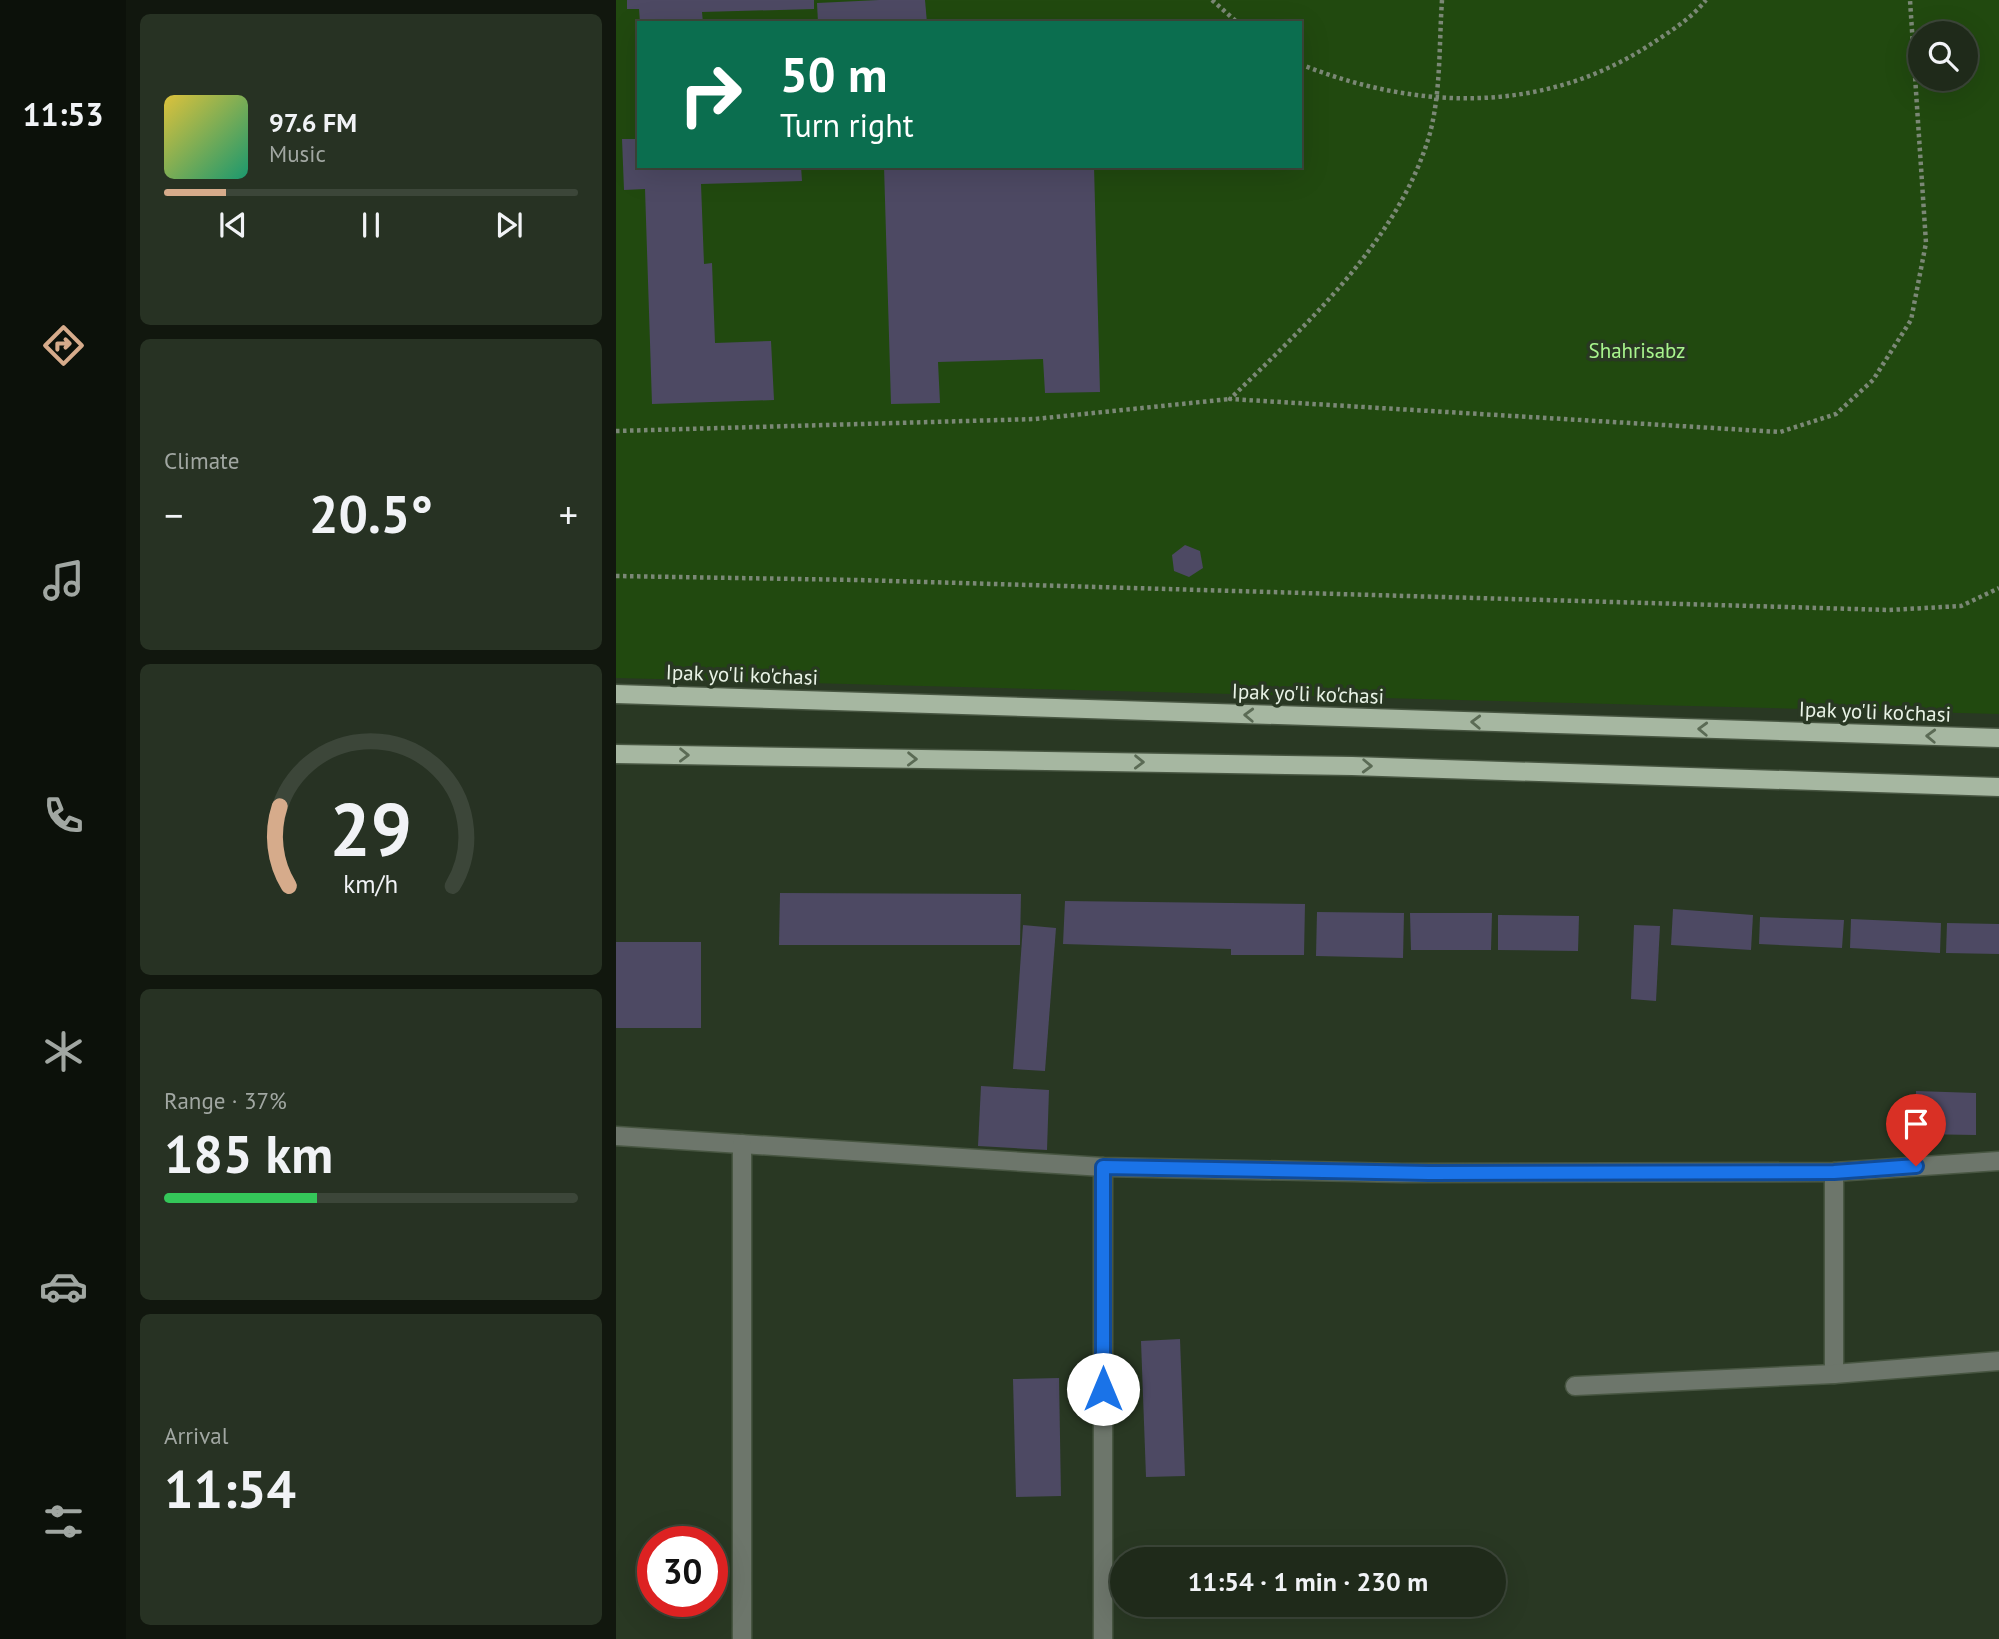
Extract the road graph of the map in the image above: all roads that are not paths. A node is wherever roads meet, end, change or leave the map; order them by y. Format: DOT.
graph roads {
  1 [pos="616,694"];
  2 [pos="1999,738"];
  3 [pos="616,754"];
  4 [pos="1999,787"];
  5 [pos="616,1136"];
  6 [pos="742,1144"];
  7 [pos="1999,1161"];
  8 [pos="1103,1167"];
  9 [pos="1834,1172"];
  10 [pos="1999,1361"];
  11 [pos="1834,1374"];
  12 [pos="1575,1386"];
  13 [pos="742,1639"];
  14 [pos="1103,1639"];
  2 -- 1 [label="main road, Ipak yo'li ko'chasi, one-way"];
  3 -- 4 [label="main road, one-way"];
  5 -- 6 [label="street"];
  6 -- 8 [label="street"];
  6 -- 13 [label="street"];
  7 -- 9 [label="street"];
  8 -- 9 [label="street"];
  8 -- 14 [label="street"];
  9 -- 11 [label="street"];
  10 -- 11 [label="street"];
  11 -- 12 [label="street"];
}
